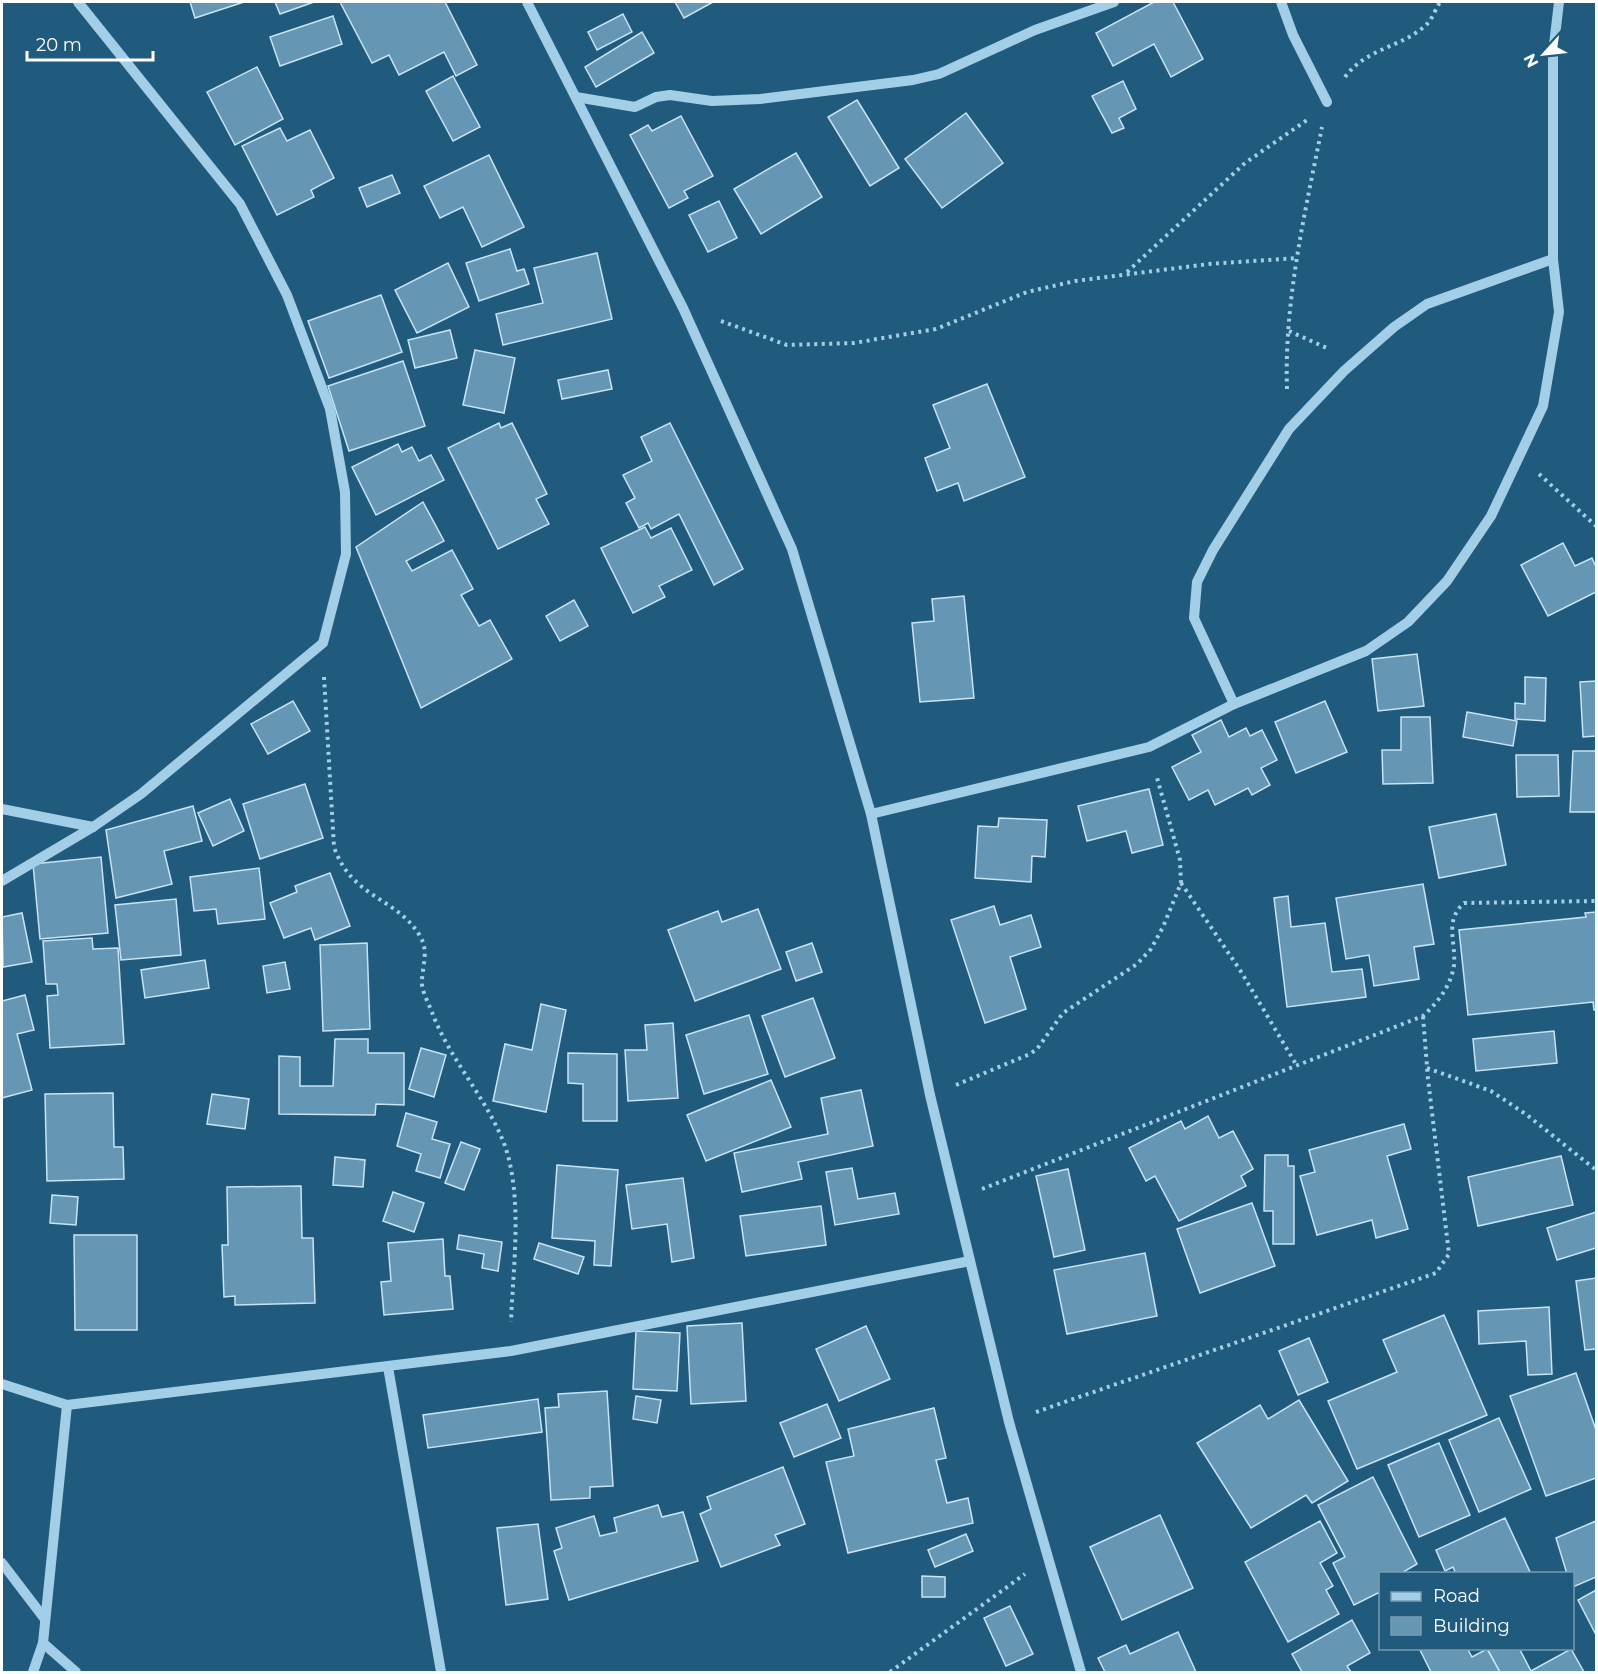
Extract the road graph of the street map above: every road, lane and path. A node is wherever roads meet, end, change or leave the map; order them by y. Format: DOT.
graph roads {
  1 [pos="78,2"];
  2 [pos="527,2"];
  3 [pos="1114,2"];
  4 [pos="1281,2"];
  5 [pos="1440,2"];
  6 [pos="1559,2"];
  7 [pos="576,97"];
  8 [pos="1326,106"];
  9 [pos="1297,258"];
  10 [pos="1553,259"];
  11 [pos="1127,273"];
  12 [pos="683,308"];
  13 [pos="1289,332"];
  14 [pos="1357,359"];
  15 [pos="1289,429"];
  16 [pos="1518,456"];
  17 [pos="1596,523"];
  18 [pos="323,643"];
  19 [pos="1234,704"];
  20 [pos="1149,747"];
  21 [pos="2,808"];
  22 [pos="871,814"];
  23 [pos="93,827"];
  24 [pos="2,881"];
  25 [pos="1181,883"];
  26 [pos="1596,901"];
  27 [pos="1424,1016"];
  28 [pos="1297,1066"];
  29 [pos="1427,1068"];
  30 [pos="930,1095"];
  31 [pos="1596,1170"];
  32 [pos="956,1199"];
  33 [pos="970,1261"];
  34 [pos="511,1351"];
  35 [pos="388,1367"];
  36 [pos="2,1384"];
  37 [pos="67,1405"];
  38 [pos="1009,1422"];
  39 [pos="1047,1557"];
  40 [pos="2,1563"];
  41 [pos="44,1617"];
  42 [pos="43,1643"];
  43 [pos="33,1672"];
  44 [pos="76,1672"];
  45 [pos="441,1672"];
  46 [pos="890,1672"];
  47 [pos="1081,1672"];
  1 -- 18 [label="street"];
  2 -- 7 [label="street"];
  3 -- 7 [label="street"];
  4 -- 8 [label="street"];
  5 -- 8 [label="path"];
  6 -- 10 [label="street"];
  7 -- 12 [label="street"];
  8 -- 9 [label="path"];
  8 -- 11 [label="path"];
  9 -- 11 [label="path"];
  9 -- 13 [label="path"];
  10 -- 14 [label="street"];
  10 -- 16 [label="street"];
  11 -- 12 [label="path"];
  12 -- 22 [label="street"];
  13 -- 14 [label="path"];
  13 -- 15 [label="path"];
  14 -- 15 [label="street"];
  15 -- 19 [label="street"];
  16 -- 17 [label="path"];
  16 -- 19 [label="street"];
  18 -- 23 [label="street"];
  18 -- 34 [label="path"];
  19 -- 20 [label="street"];
  20 -- 22 [label="street"];
  20 -- 25 [label="path"];
  21 -- 23 [label="street"];
  22 -- 30 [label="street"];
  23 -- 24 [label="street"];
  25 -- 28 [label="path"];
  25 -- 30 [label="path"];
  26 -- 27 [label="path"];
  27 -- 28 [label="path"];
  27 -- 29 [label="path"];
  28 -- 32 [label="path"];
  29 -- 31 [label="path"];
  29 -- 38 [label="path"];
  30 -- 32 [label="street"];
  32 -- 33 [label="street"];
  33 -- 34 [label="street"];
  33 -- 38 [label="street"];
  34 -- 35 [label="street"];
  35 -- 37 [label="street"];
  35 -- 45 [label="street"];
  36 -- 37 [label="street"];
  37 -- 41 [label="street"];
  38 -- 39 [label="street"];
  39 -- 46 [label="path"];
  39 -- 47 [label="street"];
  40 -- 41 [label="street"];
  41 -- 42 [label="street"];
  42 -- 43 [label="street"];
  42 -- 44 [label="street"];
}
